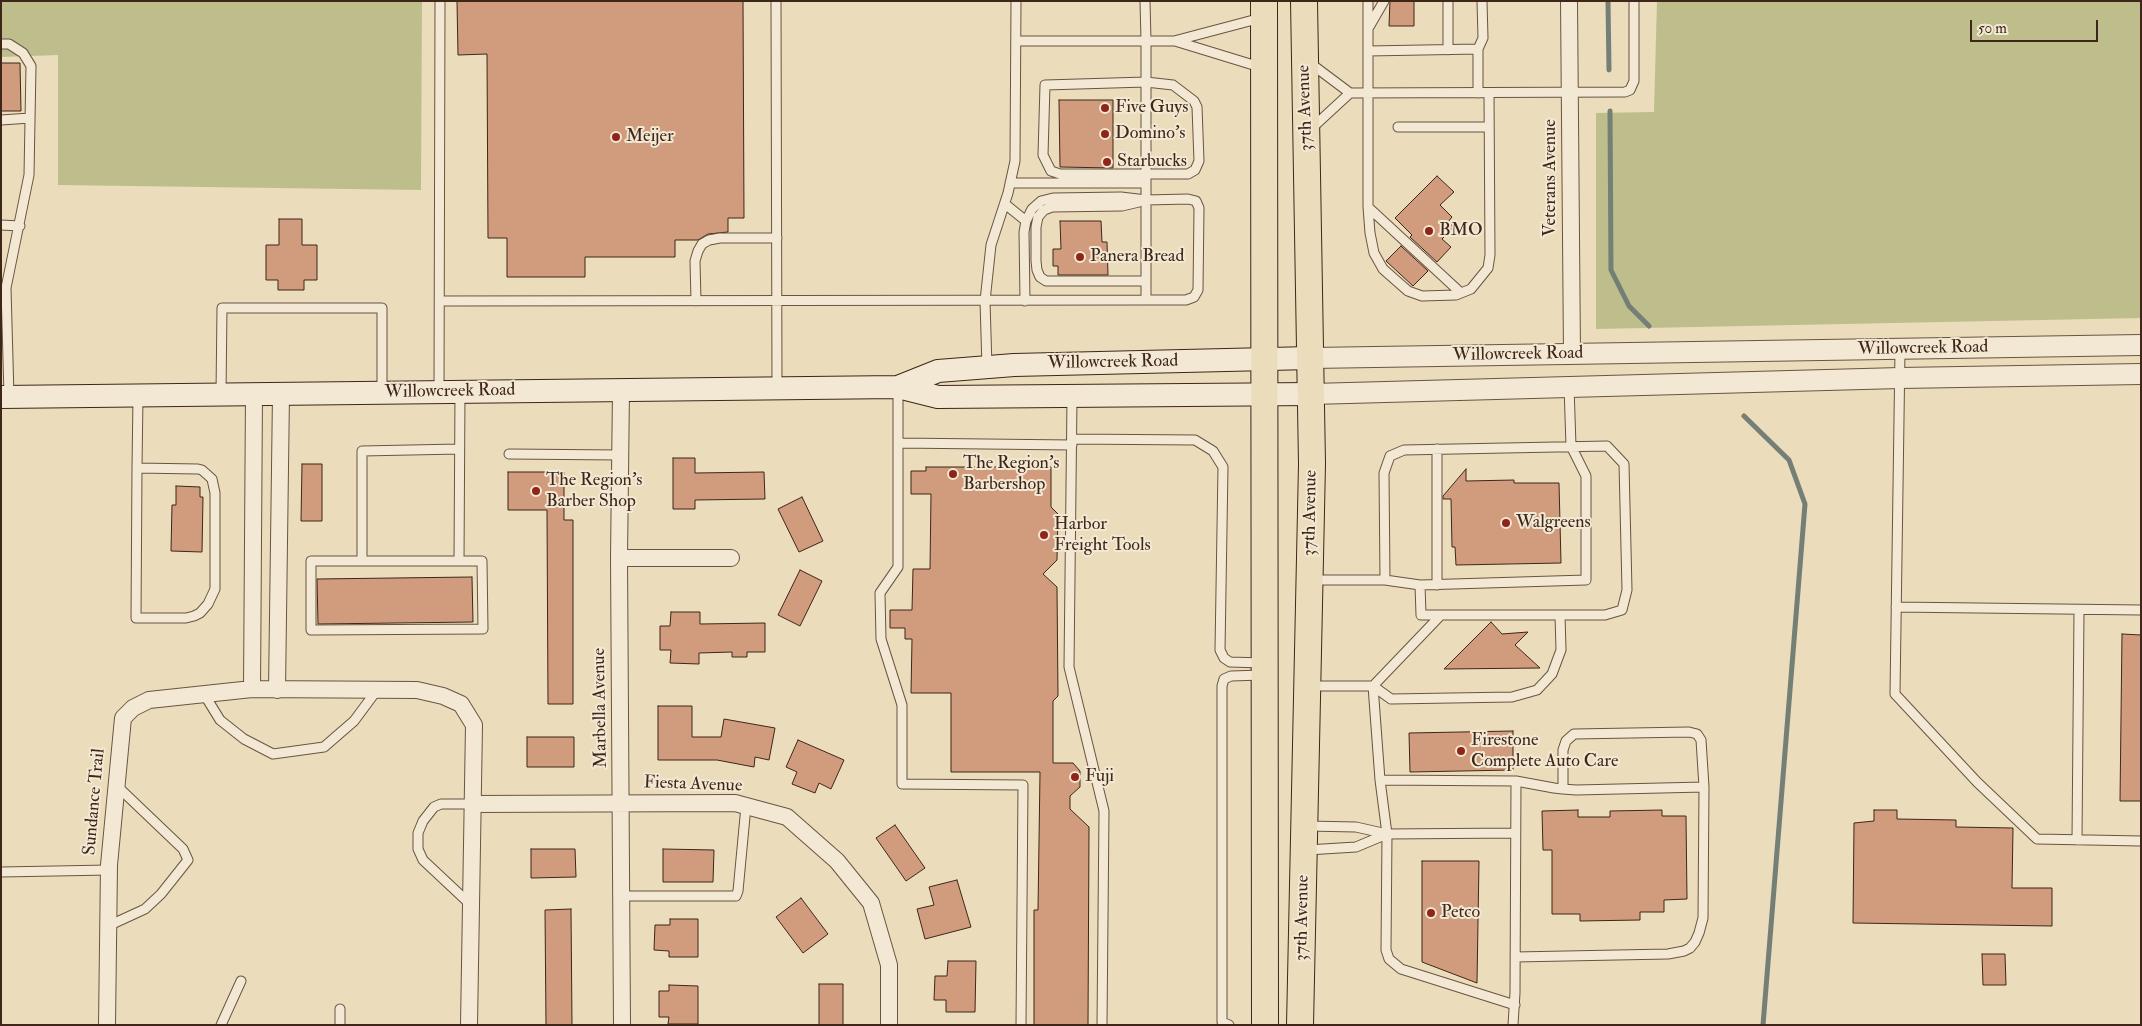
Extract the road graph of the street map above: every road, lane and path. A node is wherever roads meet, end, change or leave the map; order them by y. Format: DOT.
graph roads {
  1 [pos="440,1"];
  2 [pos="776,1"];
  3 [pos="1016,1"];
  4 [pos="1145,1"];
  5 [pos="1304,1"];
  6 [pos="1368,1"];
  7 [pos="1384,1"];
  8 [pos="1448,1"];
  9 [pos="1482,1"];
  10 [pos="1569,1"];
  11 [pos="1634,1"];
  12 [pos="1264,10"];
  13 [pos="1368,28"];
  14 [pos="1016,40"];
  15 [pos="1146,41"];
  16 [pos="1174,41"];
  17 [pos="1,44"];
  18 [pos="1478,49"];
  19 [pos="1448,50"];
  20 [pos="1368,51"];
  21 [pos="1304,59"];
  22 [pos="1264,68"];
  23 [pos="1146,82"];
  24 [pos="1350,93"];
  25 [pos="1368,93"];
  26 [pos="1478,93"];
  27 [pos="1489,93"];
  28 [pos="1570,93"];
  29 [pos="30,118"];
  30 [pos="1,120"];
  31 [pos="1398,127"];
  32 [pos="1489,127"];
  33 [pos="1308,132"];
  34 [pos="1146,178"];
  35 [pos="1010,183"];
  36 [pos="1146,200"];
  37 [pos="1005,204"];
  38 [pos="1368,207"];
  39 [pos="1026,221"];
  40 [pos="1,225"];
  41 [pos="20,226"];
  42 [pos="777,238"];
  43 [pos="1146,281"];
  44 [pos="1461,293"];
  45 [pos="1146,300"];
  46 [pos="440,301"];
  47 [pos="696,301"];
  48 [pos="777,301"];
  49 [pos="985,301"];
  50 [pos="1025,301"];
  51 [pos="2141,345"];
  52 [pos="1900,350"];
  53 [pos="1572,354"];
  54 [pos="1311,358"];
  55 [pos="1264,359"];
  56 [pos="987,367"];
  57 [pos="2141,374"];
  58 [pos="1900,378"];
  59 [pos="1569,386"];
  60 [pos="898,387"];
  61 [pos="777,389"];
  62 [pos="621,390"];
  63 [pos="449,392"];
  64 [pos="382,393"];
  65 [pos="221,394"];
  66 [pos="254,394"];
  67 [pos="281,394"];
  68 [pos="1312,394"];
  69 [pos="138,395"];
  70 [pos="1265,395"];
  71 [pos="1072,396"];
  72 [pos="5,397"];
  73 [pos="1072,442"];
  74 [pos="899,444"];
  75 [pos="1571,446"];
  76 [pos="459,450"];
  77 [pos="1436,450"];
  78 [pos="509,454"];
  79 [pos="620,455"];
  80 [pos="137,468"];
  81 [pos="619,558"];
  82 [pos="731,558"];
  83 [pos="362,561"];
  84 [pos="459,561"];
  85 [pos="1310,580"];
  86 [pos="1385,580"];
  87 [pos="1420,585"];
  88 [pos="1437,585"];
  89 [pos="1896,607"];
  90 [pos="2079,610"];
  91 [pos="2141,610"];
  92 [pos="1441,615"];
  93 [pos="1560,615"];
  94 [pos="1265,669"];
  95 [pos="1308,686"];
  96 [pos="1373,686"];
  97 [pos="252,690"];
  98 [pos="277,690"];
  99 [pos="377,690"];
  100 [pos="204,694"];
  101 [pos="1380,780"];
  102 [pos="1516,781"];
  103 [pos="116,786"];
  104 [pos="1704,787"];
  105 [pos="1564,789"];
  106 [pos="622,802"];
  107 [pos="472,804"];
  108 [pos="746,806"];
  109 [pos="1515,833"];
  110 [pos="1387,834"];
  111 [pos="1304,838"];
  112 [pos="2078,840"];
  113 [pos="2141,841"];
  114 [pos="109,870"];
  115 [pos="1,872"];
  116 [pos="622,896"];
  117 [pos="471,905"];
  118 [pos="108,926"];
  119 [pos="1515,957"];
  120 [pos="241,981"];
  121 [pos="1515,1005"];
  122 [pos="340,1009"];
  123 [pos="1225,1023"];
  124 [pos="107,1025"];
  125 [pos="221,1025"];
  126 [pos="340,1025"];
  127 [pos="469,1025"];
  128 [pos="622,1025"];
  129 [pos="889,1025"];
  130 [pos="1021,1025"];
  131 [pos="1102,1025"];
  132 [pos="1265,1025"];
  133 [pos="1300,1025"];
  134 [pos="1513,1025"];
  1 -- 46 [label="lane"];
  2 -- 42 [label="lane"];
  3 -- 14 [label="lane"];
  4 -- 15 [label="lane"];
  5 -- 21 [label="main road, 37th Avenue"];
  6 -- 13 [label="lane"];
  7 -- 13 [label="lane"];
  8 -- 19 [label="lane"];
  9 -- 18 [label="lane"];
  10 -- 28 [label="street, Veterans Avenue"];
  11 -- 28 [label="lane"];
  12 -- 16 [label="lane"];
  12 -- 22 [label="main road"];
  13 -- 20 [label="lane"];
  14 -- 15 [label="lane"];
  14 -- 35 [label="lane"];
  15 -- 16 [label="lane"];
  15 -- 23 [label="lane"];
  16 -- 22 [label="lane"];
  17 -- 29 [label="lane"];
  18 -- 19 [label="lane"];
  18 -- 26 [label="lane"];
  19 -- 20 [label="lane"];
  20 -- 25 [label="lane"];
  21 -- 24 [label="lane"];
  21 -- 33 [label="main road, 37th Avenue"];
  22 -- 55 [label="main road"];
  23 -- 34 [label="lane"];
  23 -- 34 [label="lane"];
  23 -- 34 [label="lane"];
  24 -- 25 [label="lane"];
  24 -- 33 [label="lane"];
  25 -- 26 [label="lane"];
  25 -- 38 [label="lane"];
  26 -- 27 [label="lane"];
  27 -- 28 [label="lane"];
  27 -- 32 [label="lane"];
  28 -- 53 [label="street, Veterans Avenue"];
  29 -- 30 [label="lane"];
  29 -- 41 [label="lane"];
  31 -- 32 [label="lane"];
  32 -- 44 [label="lane"];
  33 -- 54 [label="main road, 37th Avenue"];
  34 -- 35 [label="lane"];
  34 -- 36 [label="lane"];
  35 -- 37 [label="lane"];
  36 -- 39 [label="lane"];
  36 -- 43 [label="lane"];
  36 -- 43 [label="lane"];
  36 -- 45 [label="lane"];
  37 -- 39 [label="lane"];
  37 -- 49 [label="lane"];
  38 -- 44 [label="lane"];
  38 -- 44 [label="lane"];
  39 -- 50 [label="lane"];
  40 -- 41 [label="lane"];
  41 -- 72 [label="lane"];
  42 -- 47 [label="lane"];
  42 -- 48 [label="lane"];
  43 -- 45 [label="lane"];
  45 -- 50 [label="lane"];
  46 -- 47 [label="lane"];
  46 -- 63 [label="lane"];
  47 -- 48 [label="lane"];
  48 -- 49 [label="lane"];
  48 -- 61 [label="lane"];
  49 -- 50 [label="lane"];
  49 -- 56 [label="lane"];
  51 -- 52 [label="street, Willowcreek Road"];
  52 -- 53 [label="street, Willowcreek Road"];
  52 -- 58 [label="lane"];
  53 -- 54 [label="street, Willowcreek Road"];
  54 -- 55 [label="main road, Willowcreek Road"];
  54 -- 68 [label="main road, 37th Avenue"];
  55 -- 56 [label="main road, Willowcreek Road"];
  55 -- 70 [label="main road"];
  56 -- 60 [label="main road, Willowcreek Road"];
  57 -- 58 [label="street, Willowcreek Road"];
  58 -- 59 [label="street, Willowcreek Road"];
  58 -- 89 [label="lane"];
  59 -- 68 [label="street, Willowcreek Road"];
  59 -- 75 [label="lane"];
  60 -- 61 [label="main road, Willowcreek Road"];
  60 -- 71 [label="main road, Willowcreek Road"];
  60 -- 74 [label="lane"];
  61 -- 62 [label="main road, Willowcreek Road"];
  62 -- 63 [label="main road, Willowcreek Road"];
  62 -- 79 [label="street, Marbella Avenue"];
  63 -- 64 [label="main road, Willowcreek Road"];
  63 -- 76 [label="lane"];
  64 -- 65 [label="lane"];
  64 -- 67 [label="main road, Willowcreek Road"];
  65 -- 66 [label="main road, Willowcreek Road"];
  65 -- 69 [label="main road, Willowcreek Road"];
  66 -- 67 [label="main road, Willowcreek Road"];
  66 -- 97 [label="street"];
  67 -- 98 [label="street"];
  68 -- 70 [label="main road, Willowcreek Road"];
  68 -- 85 [label="main road, 37th Avenue"];
  69 -- 72 [label="main road, Willowcreek Road"];
  69 -- 80 [label="lane"];
  70 -- 71 [label="main road, Willowcreek Road"];
  70 -- 94 [label="main road"];
  71 -- 73 [label="lane"];
  73 -- 74 [label="lane"];
  73 -- 94 [label="lane"];
  73 -- 131 [label="lane"];
  74 -- 130 [label="lane"];
  75 -- 77 [label="lane"];
  75 -- 88 [label="lane"];
  75 -- 93 [label="lane"];
  76 -- 83 [label="lane"];
  76 -- 84 [label="lane"];
  77 -- 86 [label="lane"];
  77 -- 88 [label="lane"];
  78 -- 79 [label="lane"];
  79 -- 81 [label="street, Marbella Avenue"];
  80 -- 80 [label="lane"];
  81 -- 82 [label="street"];
  81 -- 106 [label="street, Marbella Avenue"];
  83 -- 84 [label="lane"];
  83 -- 84 [label="lane"];
  85 -- 86 [label="lane"];
  85 -- 95 [label="main road, 37th Avenue"];
  86 -- 87 [label="lane"];
  87 -- 88 [label="lane"];
  87 -- 92 [label="lane"];
  89 -- 90 [label="lane"];
  89 -- 112 [label="lane"];
  90 -- 91 [label="lane"];
  90 -- 112 [label="lane"];
  92 -- 93 [label="lane"];
  92 -- 96 [label="lane"];
  93 -- 96 [label="lane"];
  94 -- 123 [label="lane"];
  94 -- 132 [label="main road"];
  95 -- 96 [label="lane"];
  95 -- 111 [label="main road, 37th Avenue"];
  96 -- 101 [label="lane"];
  97 -- 98 [label="street, Sundance Trail"];
  97 -- 100 [label="street, Sundance Trail"];
  98 -- 99 [label="street, Sundance Trail"];
  99 -- 100 [label="lane"];
  99 -- 107 [label="street, Sundance Trail"];
  100 -- 103 [label="street, Sundance Trail"];
  101 -- 102 [label="lane"];
  101 -- 110 [label="lane"];
  102 -- 105 [label="lane"];
  102 -- 109 [label="lane"];
  103 -- 114 [label="street, Sundance Trail"];
  103 -- 118 [label="lane"];
  104 -- 105 [label="lane"];
  104 -- 105 [label="lane"];
  104 -- 119 [label="lane"];
  106 -- 107 [label="street"];
  106 -- 108 [label="street, Fiesta Avenue"];
  106 -- 116 [label="street, Marbella Avenue"];
  107 -- 117 [label="street, Sundance Trail"];
  107 -- 117 [label="lane"];
  108 -- 116 [label="lane"];
  108 -- 129 [label="street, Fiesta Avenue"];
  109 -- 110 [label="lane"];
  109 -- 119 [label="lane"];
  110 -- 111 [label="lane"];
  110 -- 111 [label="lane"];
  110 -- 121 [label="lane"];
  111 -- 133 [label="main road, 37th Avenue"];
  112 -- 113 [label="lane"];
  114 -- 115 [label="lane"];
  114 -- 118 [label="street, Sundance Trail"];
  116 -- 128 [label="street, Marbella Avenue"];
  117 -- 127 [label="street, Sundance Trail"];
  118 -- 124 [label="street, Sundance Trail"];
  119 -- 121 [label="lane"];
  120 -- 125 [label="lane"];
  121 -- 134 [label="lane"];
  122 -- 126 [label="lane"];
}
